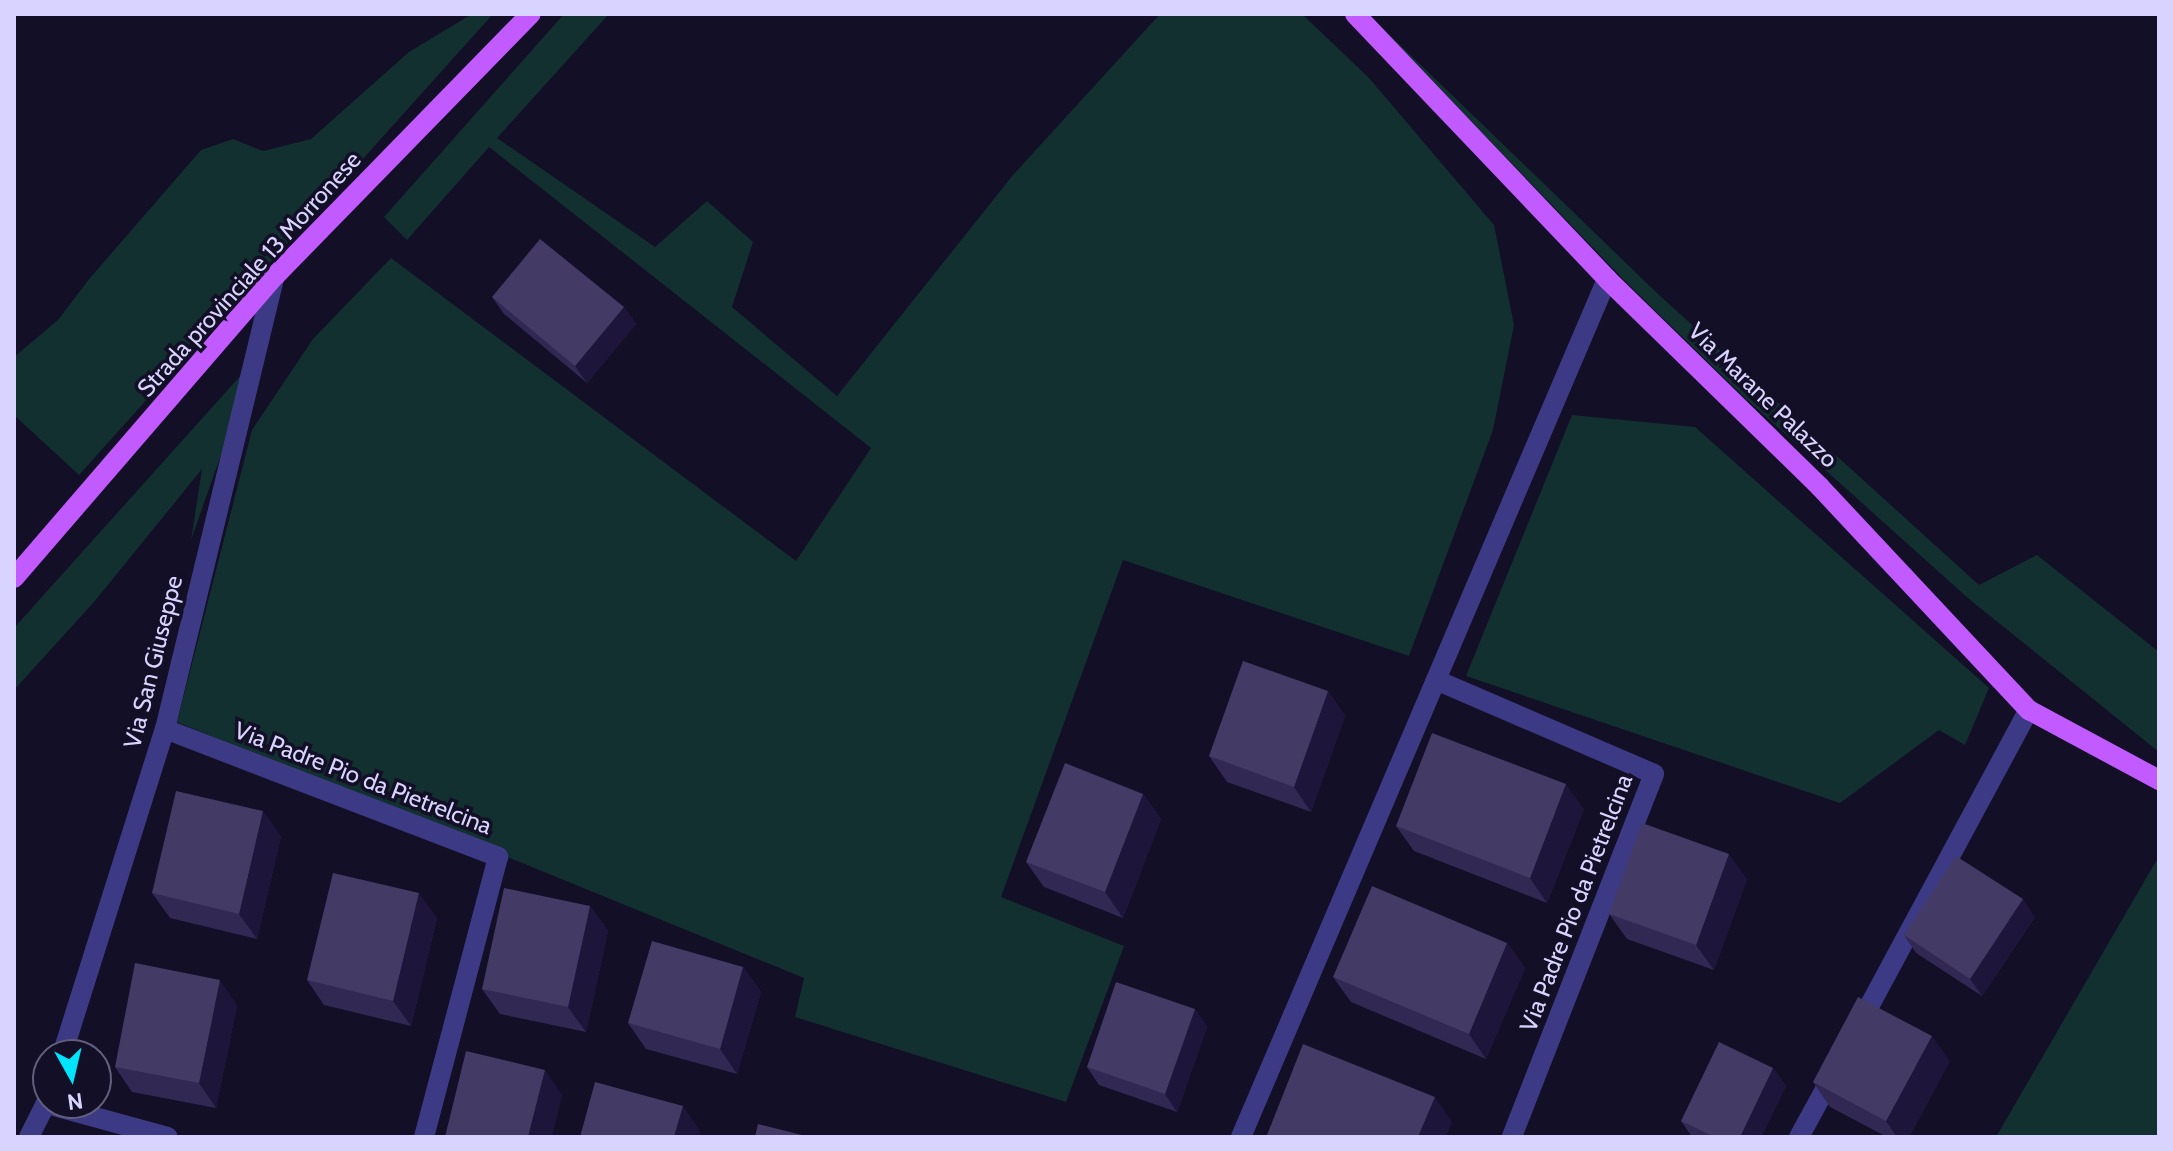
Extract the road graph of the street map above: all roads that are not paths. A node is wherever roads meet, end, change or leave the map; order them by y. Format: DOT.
graph roads {
  1 [pos="531,14"];
  2 [pos="1355,14"];
  3 [pos="275,276"];
  4 [pos="1607,279"];
  5 [pos="14,578"];
  6 [pos="1436,680"];
  7 [pos="2029,710"];
  8 [pos="165,729"];
  9 [pos="2159,780"];
  10 [pos="67,1039"];
  11 [pos="38,1119"];
  12 [pos="106,1119"];
  13 [pos="29,1137"];
  14 [pos="168,1137"];
  15 [pos="424,1137"];
  16 [pos="1241,1137"];
  17 [pos="1512,1137"];
  18 [pos="1799,1137"];
  1 -- 3 [label="main road, Strada provinciale 13 Morronese"];
  2 -- 4 [label="main road, Via Marane Palazzo"];
  3 -- 5 [label="main road, Strada provinciale 13 Morronese"];
  3 -- 8 [label="street, Via San Giuseppe"];
  4 -- 6 [label="street"];
  4 -- 7 [label="main road, Via Marane Palazzo"];
  6 -- 16 [label="street"];
  6 -- 17 [label="street, Via Padre Pio da Pietrelcina"];
  7 -- 9 [label="main road, Via Marane Palazzo"];
  7 -- 18 [label="street"];
  8 -- 10 [label="street, Via San Giuseppe"];
  8 -- 15 [label="street, Via Padre Pio da Pietrelcina"];
  11 -- 13 [label="street"];
  12 -- 14 [label="street"];
}
